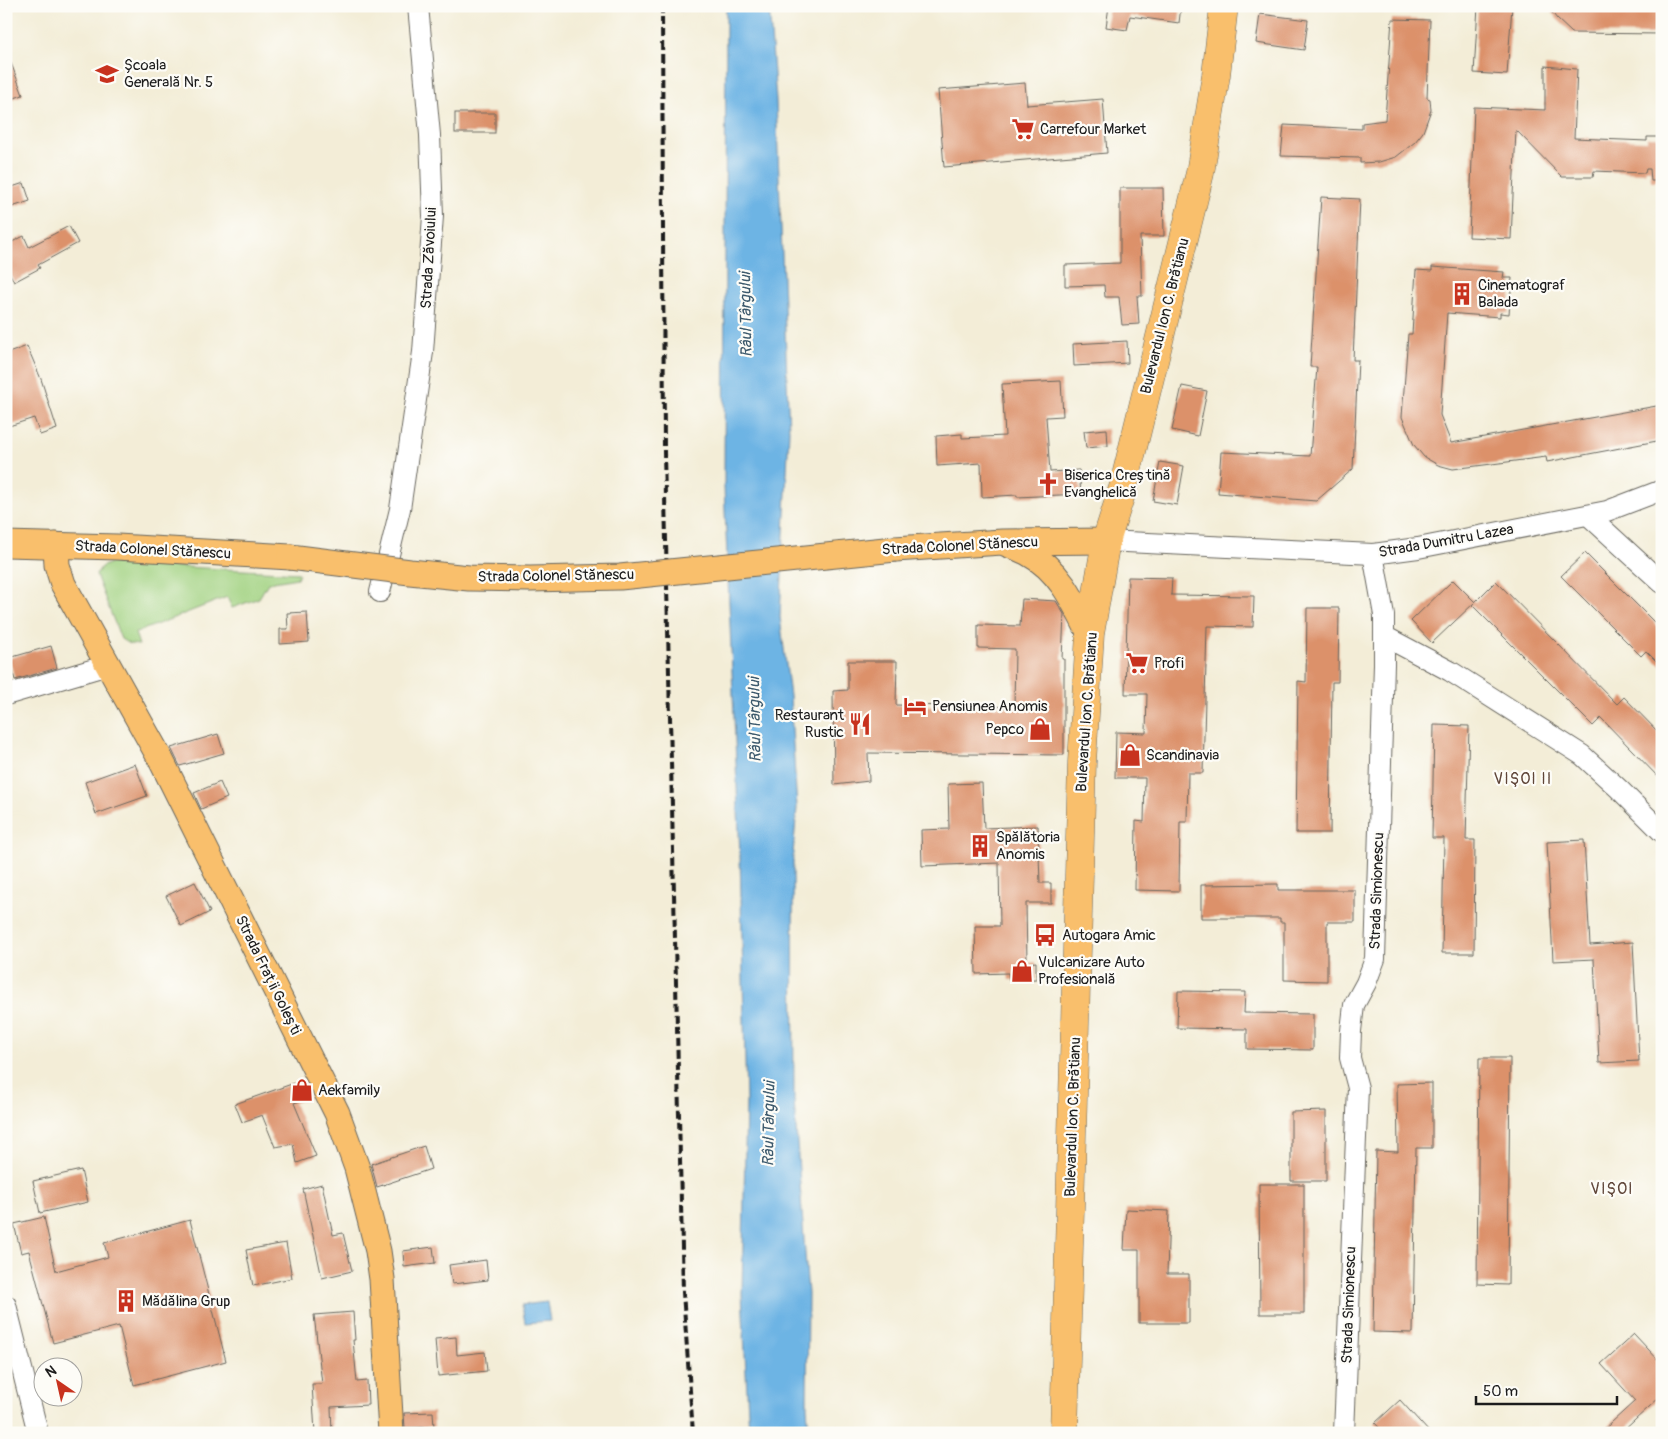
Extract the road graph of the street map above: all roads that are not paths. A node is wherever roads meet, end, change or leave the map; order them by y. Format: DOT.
graph roads {
  1 [pos="418,6"];
  2 [pos="1224,6"];
  3 [pos="1662,490"];
  4 [pos="1588,515"];
  5 [pos="1106,541"];
  6 [pos="1002,542"];
  7 [pos="6,544"];
  8 [pos="56,546"];
  9 [pos="1373,554"];
  10 [pos="1662,583"];
  11 [pos="380,592"];
  12 [pos="1090,634"];
  13 [pos="1384,636"];
  14 [pos="108,665"];
  15 [pos="6,695"];
  16 [pos="1662,832"];
  17 [pos="6,1305"];
  18 [pos="12,1354"];
  19 [pos="38,1433"];
  20 [pos="391,1433"];
  21 [pos="1064,1433"];
  22 [pos="1344,1433"];
  1 -- 11 [label="street, Strada Zăvoiului"];
  2 -- 5 [label="highway, Bulevardul Ion C. Brătianu"];
  3 -- 4 [label="street, Strada Dumitru Lazea"];
  4 -- 9 [label="street, Strada Dumitru Lazea"];
  4 -- 10 [label="street"];
  5 -- 6 [label="main road, Strada Colonel Stănescu"];
  5 -- 9 [label="street, Strada Dumitru Lazea"];
  5 -- 12 [label="highway, Bulevardul Ion C. Brătianu"];
  6 -- 8 [label="main road, Strada Colonel Stănescu, bridge"];
  6 -- 12 [label="main road"];
  7 -- 8 [label="main road, Strada Colonel Stănescu"];
  8 -- 14 [label="main road, Strada Frații Golești"];
  9 -- 13 [label="street, Strada Simionescu"];
  12 -- 21 [label="highway, Bulevardul Ion C. Brătianu"];
  13 -- 16 [label="street"];
  13 -- 22 [label="street, Strada Simionescu"];
  14 -- 15 [label="street"];
  14 -- 20 [label="main road, Strada Frații Golești"];
  17 -- 18 [label="street"];
  18 -- 19 [label="street"];
}
